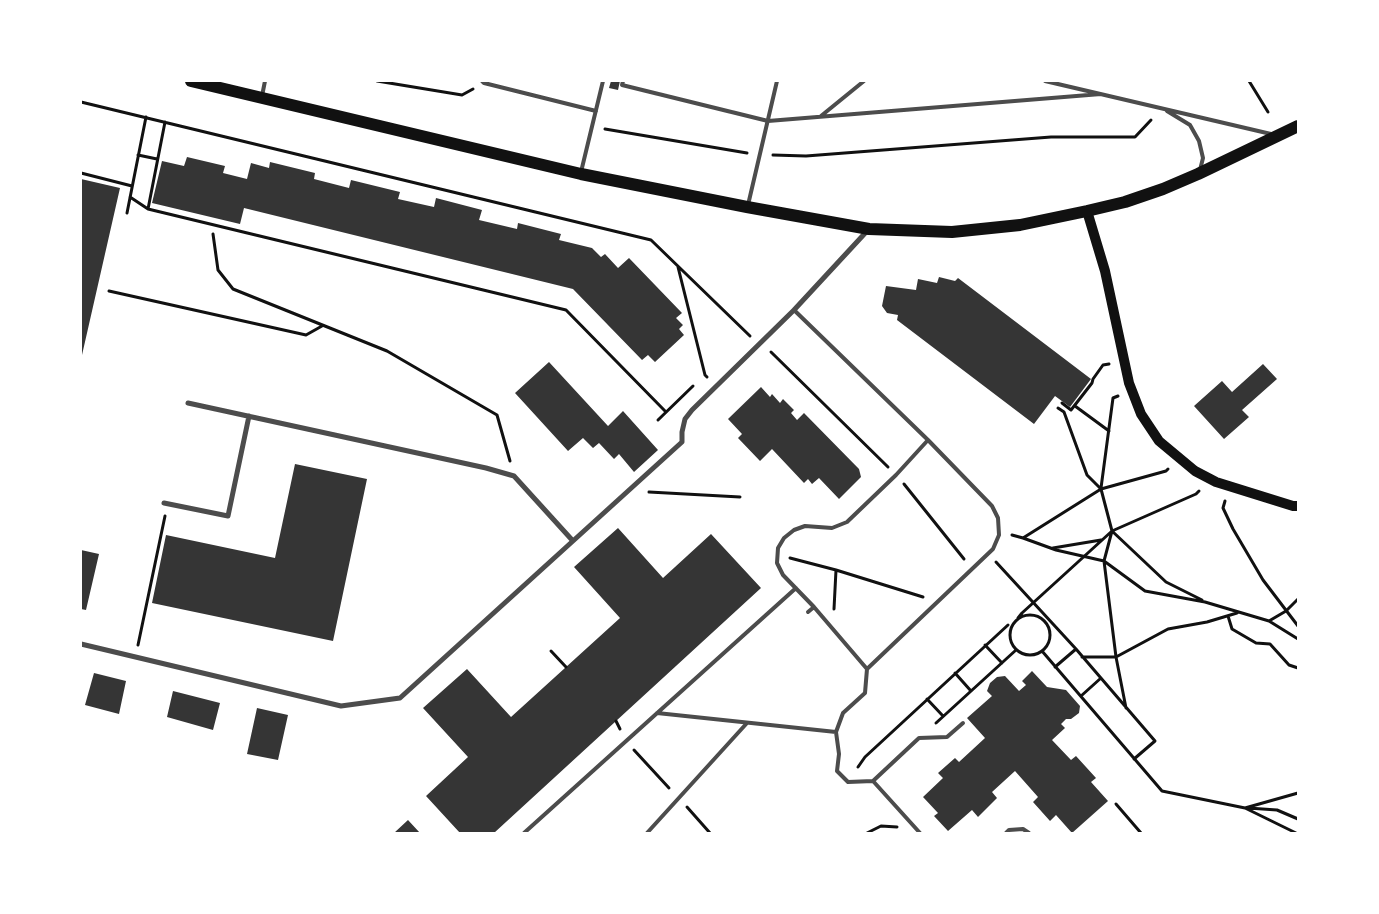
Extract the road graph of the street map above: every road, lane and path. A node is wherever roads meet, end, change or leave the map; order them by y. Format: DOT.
graph roads {
  1 [pos="191,81"];
  2 [pos="265,81"];
  3 [pos="377,81"];
  4 [pos="602,81"];
  5 [pos="623,81"];
  6 [pos="778,81"];
  7 [pos="864,81"];
  8 [pos="1045,81"];
  9 [pos="1249,81"];
  10 [pos="483,82"];
  11 [pos="1101,94"];
  12 [pos="261,98"];
  13 [pos="81,102"];
  14 [pos="1162,108"];
  15 [pos="596,112"];
  16 [pos="1268,112"];
  17 [pos="821,116"];
  18 [pos="146,117"];
  19 [pos="768,121"];
  20 [pos="165,122"];
  21 [pos="1298,126"];
  22 [pos="592,127"];
  23 [pos="1278,136"];
  24 [pos="138,155"];
  25 [pos="760,155"];
  26 [pos="157,159"];
  27 [pos="81,173"];
  28 [pos="581,174"];
  29 [pos="1198,174"];
  30 [pos="132,186"];
  31 [pos="130,197"];
  32 [pos="747,208"];
  33 [pos="148,209"];
  34 [pos="1087,211"];
  35 [pos="127,213"];
  36 [pos="869,229"];
  37 [pos="214,234"];
  38 [pos="678,267"];
  39 [pos="109,291"];
  40 [pos="794,310"];
  41 [pos="323,326"];
  42 [pos="760,344"];
  43 [pos="1124,361"];
  44 [pos="716,387"];
  45 [pos="1132,391"];
  46 [pos="188,402"];
  47 [pos="1062,403"];
  48 [pos="1075,406"];
  49 [pos="1058,408"];
  50 [pos="666,412"];
  51 [pos="249,416"];
  52 [pos="1110,431"];
  53 [pos="928,440"];
  54 [pos="1179,458"];
  55 [pos="896,475"];
  56 [pos="514,476"];
  57 [pos="1208,478"];
  58 [pos="1230,487"];
  59 [pos="1101,489"];
  60 [pos="628,491"];
  61 [pos="740,497"];
  62 [pos="166,503"];
  63 [pos="1298,506"];
  64 [pos="1112,531"];
  65 [pos="999,532"];
  66 [pos="1023,538"];
  67 [pos="1103,540"];
  68 [pos="573,541"];
  69 [pos="1053,548"];
  70 [pos="776,553"];
  71 [pos="989,554"];
  72 [pos="1085,556"];
  73 [pos="1104,561"];
  74 [pos="973,569"];
  75 [pos="836,570"];
  76 [pos="796,588"];
  77 [pos="941,598"];
  78 [pos="1298,599"];
  79 [pos="1034,602"];
  80 [pos="1205,602"];
  81 [pos="814,607"];
  82 [pos="1286,611"];
  83 [pos="808,612"];
  84 [pos="1238,613"];
  85 [pos="1228,616"];
  86 [pos="1018,618"];
  87 [pos="1269,621"];
  88 [pos="1008,624"];
  89 [pos="1298,626"];
  90 [pos="833,629"];
  91 [pos="1298,639"];
  92 [pos="81,644"];
  93 [pos="985,645"];
  94 [pos="1016,650"];
  95 [pos="1076,650"];
  96 [pos="551,651"];
  97 [pos="1042,651"];
  98 [pos="135,657"];
  99 [pos="1082,657"];
  100 [pos="1116,657"];
  101 [pos="1002,663"];
  102 [pos="566,666"];
  103 [pos="1055,667"];
  104 [pos="1298,668"];
  105 [pos="867,669"];
  106 [pos="955,673"];
  107 [pos="1101,678"];
  108 [pos="971,691"];
  109 [pos="1080,696"];
  110 [pos="928,699"];
  111 [pos="1126,708"];
  112 [pos="657,713"];
  113 [pos="943,716"];
  114 [pos="747,722"];
  115 [pos="963,723"];
  116 [pos="836,732"];
  117 [pos="919,738"];
  118 [pos="1134,759"];
  119 [pos="873,781"];
  120 [pos="848,782"];
  121 [pos="1298,792"];
  122 [pos="1116,804"];
  123 [pos="1245,808"];
  124 [pos="1298,819"];
  125 [pos="898,827"];
  126 [pos="524,833"];
  127 [pos="647,833"];
  128 [pos="867,833"];
  129 [pos="920,833"];
  130 [pos="1006,833"];
  131 [pos="1029,833"];
  132 [pos="1141,833"];
  133 [pos="1296,833"];
  1 -- 12 [label="main road"];
  2 -- 12 [label="lane"];
  3 -- 10 [label="path"];
  4 -- 15 [label="lane"];
  5 -- 19 [label="lane"];
  6 -- 19 [label="lane"];
  7 -- 17 [label="lane"];
  8 -- 11 [label="lane"];
  9 -- 16 [label="path"];
  10 -- 15 [label="lane"];
  11 -- 14 [label="lane"];
  11 -- 17 [label="lane"];
  12 -- 28 [label="main road"];
  13 -- 18 [label="path"];
  14 -- 23 [label="lane"];
  14 -- 25 [label="path"];
  14 -- 29 [label="lane"];
  15 -- 22 [label="lane"];
  17 -- 19 [label="lane"];
  18 -- 20 [label="path"];
  18 -- 24 [label="path"];
  19 -- 25 [label="lane"];
  20 -- 26 [label="path"];
  20 -- 38 [label="path"];
  21 -- 23 [label="main road"];
  22 -- 25 [label="path"];
  22 -- 28 [label="lane"];
  23 -- 29 [label="main road"];
  24 -- 26 [label="path"];
  24 -- 30 [label="path"];
  25 -- 32 [label="lane"];
  26 -- 33 [label="path"];
  27 -- 30 [label="path"];
  28 -- 32 [label="main road"];
  29 -- 34 [label="main road"];
  30 -- 31 [label="path"];
  31 -- 33 [label="path"];
  31 -- 35 [label="path"];
  32 -- 36 [label="main road"];
  33 -- 50 [label="path"];
  34 -- 36 [label="main road"];
  34 -- 43 [label="main road"];
  36 -- 40 [label="street"];
  37 -- 41 [label="path"];
  38 -- 42 [label="path"];
  38 -- 44 [label="path"];
  39 -- 41 [label="path"];
  40 -- 42 [label="street"];
  40 -- 53 [label="lane"];
  41 -- 56 [label="path"];
  42 -- 44 [label="street"];
  42 -- 55 [label="path"];
  43 -- 45 [label="main road"];
  43 -- 48 [label="path"];
  44 -- 60 [label="street"];
  45 -- 52 [label="path"];
  45 -- 54 [label="main road"];
  46 -- 51 [label="street"];
  47 -- 48 [label="path"];
  48 -- 52 [label="path"];
  49 -- 59 [label="path"];
  51 -- 56 [label="street"];
  51 -- 62 [label="street"];
  52 -- 59 [label="path"];
  53 -- 55 [label="lane"];
  53 -- 65 [label="lane"];
  54 -- 57 [label="main road"];
  54 -- 59 [label="path"];
  55 -- 70 [label="lane"];
  55 -- 74 [label="path"];
  56 -- 68 [label="street"];
  57 -- 58 [label="main road"];
  57 -- 64 [label="path"];
  58 -- 63 [label="main road"];
  58 -- 82 [label="path"];
  59 -- 64 [label="path"];
  59 -- 66 [label="path"];
  60 -- 61 [label="path"];
  60 -- 68 [label="street"];
  62 -- 98 [label="path"];
  64 -- 67 [label="path"];
  64 -- 73 [label="path"];
  64 -- 80 [label="path"];
  65 -- 66 [label="path"];
  65 -- 71 [label="lane"];
  66 -- 69 [label="path"];
  67 -- 69 [label="path"];
  67 -- 72 [label="path"];
  68 -- 98 [label="street"];
  69 -- 72 [label="path"];
  70 -- 75 [label="path"];
  70 -- 76 [label="lane"];
  71 -- 74 [label="lane"];
  71 -- 79 [label="path"];
  72 -- 73 [label="path"];
  72 -- 79 [label="path"];
  73 -- 80 [label="path"];
  73 -- 100 [label="path"];
  74 -- 77 [label="lane"];
  75 -- 77 [label="path"];
  75 -- 90 [label="path"];
  76 -- 81 [label="lane"];
  76 -- 112 [label="lane"];
  77 -- 105 [label="lane"];
  78 -- 82 [label="path"];
  79 -- 86 [label="path"];
  79 -- 95 [label="path"];
  80 -- 84 [label="path"];
  81 -- 83 [label="lane"];
  81 -- 90 [label="lane"];
  82 -- 87 [label="path"];
  82 -- 89 [label="path"];
  84 -- 85 [label="path"];
  84 -- 87 [label="path"];
  85 -- 100 [label="path"];
  85 -- 104 [label="path"];
  86 -- 94 [label="path"];
  86 -- 97 [label="path"];
  87 -- 91 [label="path"];
  88 -- 93 [label="path"];
  90 -- 105 [label="lane"];
  92 -- 98 [label="street"];
  93 -- 101 [label="path"];
  93 -- 106 [label="path"];
  94 -- 97 [label="path"];
  94 -- 101 [label="path"];
  95 -- 99 [label="path"];
  95 -- 103 [label="path"];
  96 -- 102 [label="path"];
  97 -- 103 [label="path"];
  99 -- 100 [label="path"];
  99 -- 107 [label="path"];
  100 -- 111 [label="path"];
  101 -- 108 [label="path"];
  103 -- 109 [label="path"];
  105 -- 116 [label="lane"];
  106 -- 108 [label="path"];
  106 -- 110 [label="path"];
  107 -- 109 [label="path"];
  107 -- 111 [label="path"];
  108 -- 113 [label="path"];
  109 -- 118 [label="path"];
  110 -- 113 [label="path"];
  110 -- 120 [label="path"];
  111 -- 118 [label="path"];
  112 -- 114 [label="lane"];
  112 -- 126 [label="lane"];
  113 -- 117 [label="path"];
  114 -- 116 [label="lane"];
  114 -- 127 [label="lane"];
  115 -- 117 [label="lane"];
  116 -- 120 [label="lane"];
  117 -- 119 [label="lane"];
  118 -- 123 [label="path"];
  119 -- 120 [label="lane"];
  119 -- 129 [label="lane"];
  121 -- 123 [label="path"];
  122 -- 132 [label="path"];
  123 -- 124 [label="path"];
  123 -- 133 [label="path"];
  125 -- 128 [label="path"];
  130 -- 131 [label="lane"];
}
